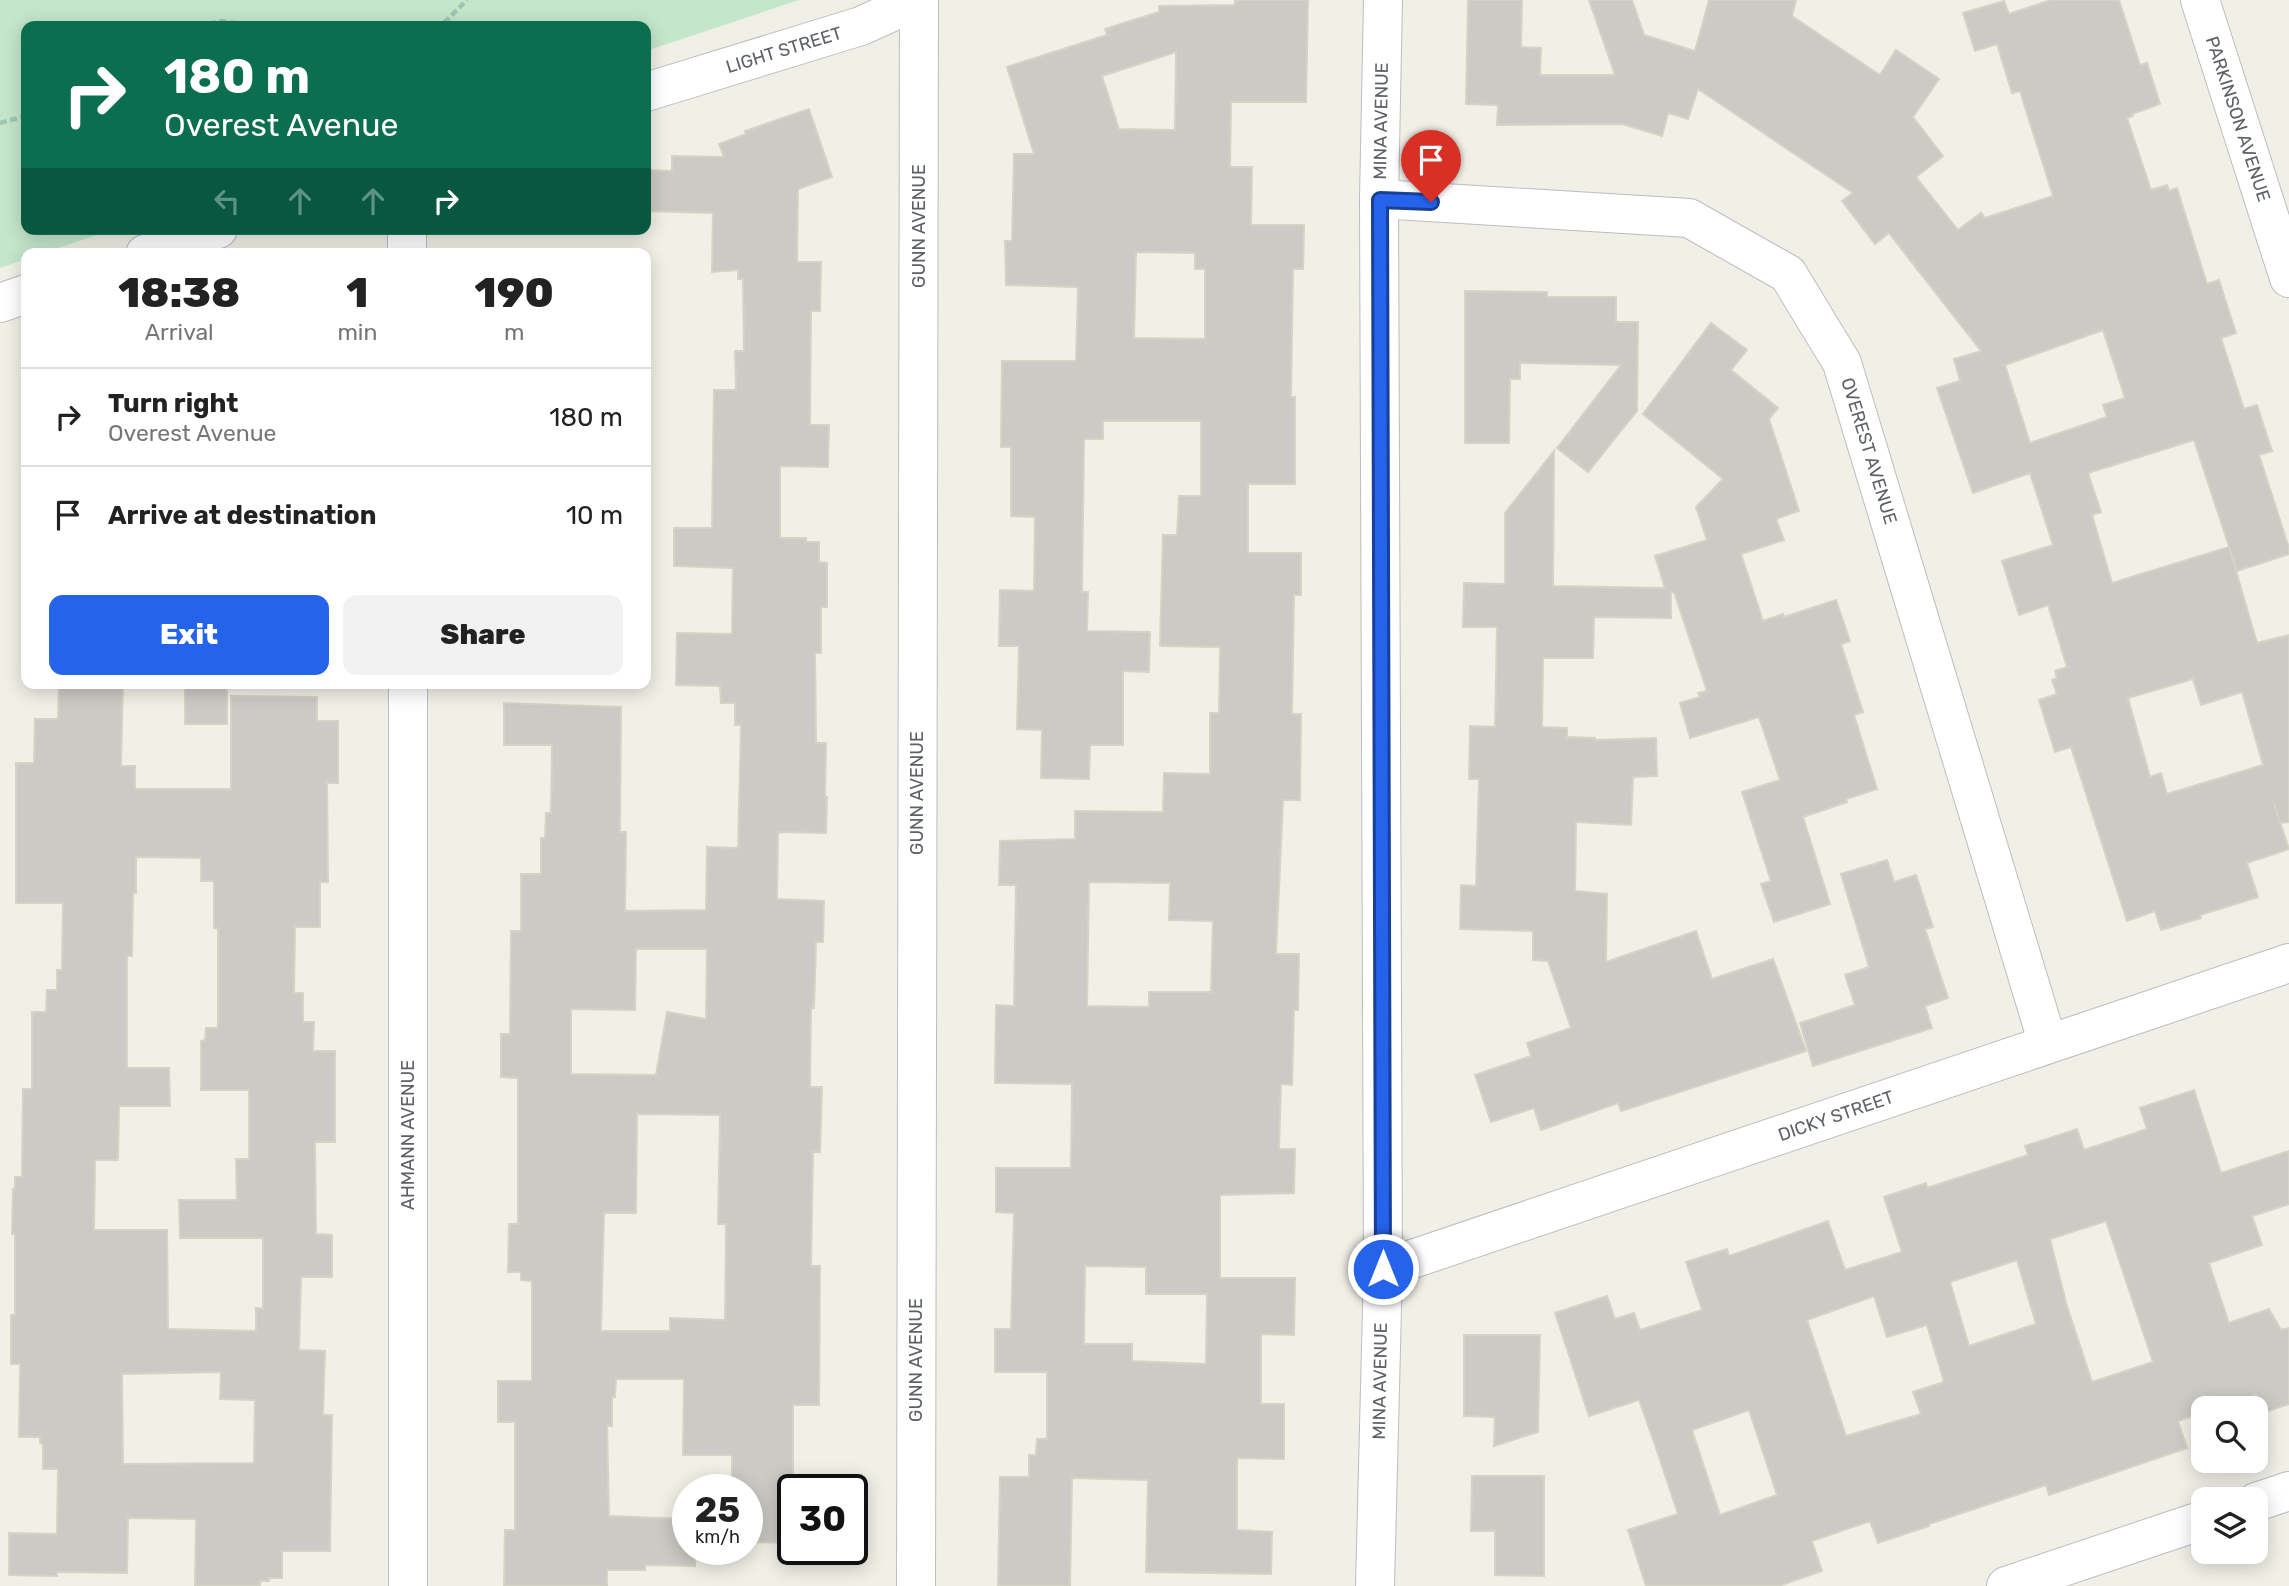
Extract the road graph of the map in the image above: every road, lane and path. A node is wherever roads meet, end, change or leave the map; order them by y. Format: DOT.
graph roads {
  1 [pos="467,0"];
  2 [pos="919,0"];
  3 [pos="1383,0"];
  4 [pos="2200,0"];
  5 [pos="446,21"];
  6 [pos="651,90"];
  7 [pos="21,117"];
  8 [pos="0,123"];
  9 [pos="1380,200"];
  10 [pos="200,235"];
  11 [pos="163,248"];
  12 [pos="2289,278"];
  13 [pos="21,296"];
  14 [pos="0,303"];
  15 [pos="408,689"];
  16 [pos="2289,963"];
  17 [pos="2048,1044"];
  18 [pos="1383,1269"];
  19 [pos="2289,1491"];
  20 [pos="2268,1498"];
  21 [pos="2191,1524"];
  22 [pos="408,1586"];
  23 [pos="916,1586"];
  24 [pos="1375,1586"];
  25 [pos="2006,1586"];
  1 -- 5 [label="path"];
  2 -- 6 [label="street, LIGHT STREET"];
  2 -- 23 [label="street, GUNN AVENUE"];
  3 -- 9 [label="street, MINA AVENUE"];
  4 -- 12 [label="street, PARKINSON AVENUE"];
  7 -- 8 [label="path"];
  9 -- 17 [label="street, OVEREST AVENUE"];
  9 -- 18 [label="street, MINA AVENUE"];
  10 -- 11 [label="street"];
  13 -- 14 [label="street"];
  15 -- 22 [label="street, AHMANN AVENUE"];
  16 -- 17 [label="street, DICKY STREET"];
  17 -- 18 [label="street, DICKY STREET"];
  18 -- 24 [label="street, MINA AVENUE"];
  19 -- 20 [label="street"];
  21 -- 25 [label="street"];
}
